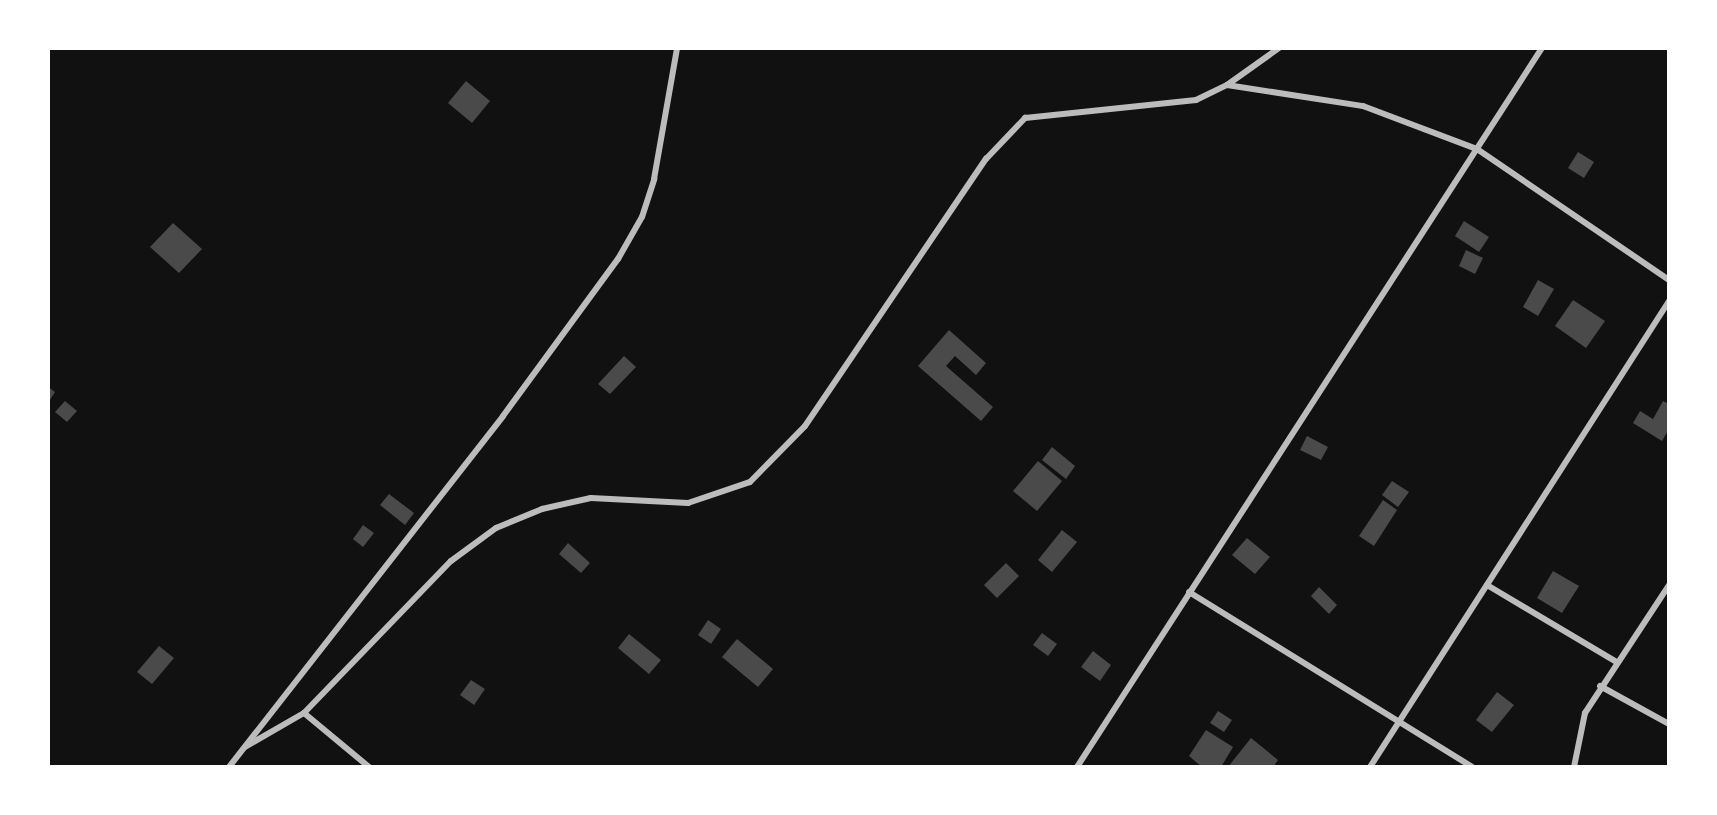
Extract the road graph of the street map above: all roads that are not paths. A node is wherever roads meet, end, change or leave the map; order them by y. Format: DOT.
graph roads {
  1 [pos="677,48"];
  2 [pos="1279,48"];
  3 [pos="1542,48"];
  4 [pos="1227,85"];
  5 [pos="1477,149"];
  6 [pos="1669,280"];
  7 [pos="1669,301"];
  8 [pos="1487,585"];
  9 [pos="1669,585"];
  10 [pos="1189,592"];
  11 [pos="1615,661"];
  12 [pos="1600,686"];
  13 [pos="304,713"];
  14 [pos="1399,722"];
  15 [pos="1669,724"];
  16 [pos="245,747"];
  17 [pos="229,767"];
  18 [pos="369,767"];
  19 [pos="1077,767"];
  20 [pos="1370,767"];
  21 [pos="1472,767"];
  22 [pos="1574,767"];
  1 -- 16 [label="street"];
  2 -- 4 [label="street"];
  3 -- 5 [label="street"];
  4 -- 5 [label="street"];
  4 -- 13 [label="street"];
  5 -- 6 [label="street"];
  5 -- 10 [label="street"];
  7 -- 8 [label="street"];
  8 -- 11 [label="street"];
  8 -- 14 [label="street"];
  9 -- 11 [label="street"];
  10 -- 14 [label="street"];
  10 -- 19 [label="street"];
  11 -- 12 [label="street"];
  12 -- 15 [label="street"];
  12 -- 22 [label="street"];
  13 -- 16 [label="street"];
  13 -- 18 [label="street"];
  14 -- 20 [label="street"];
  14 -- 21 [label="street"];
  16 -- 17 [label="street"];
}
